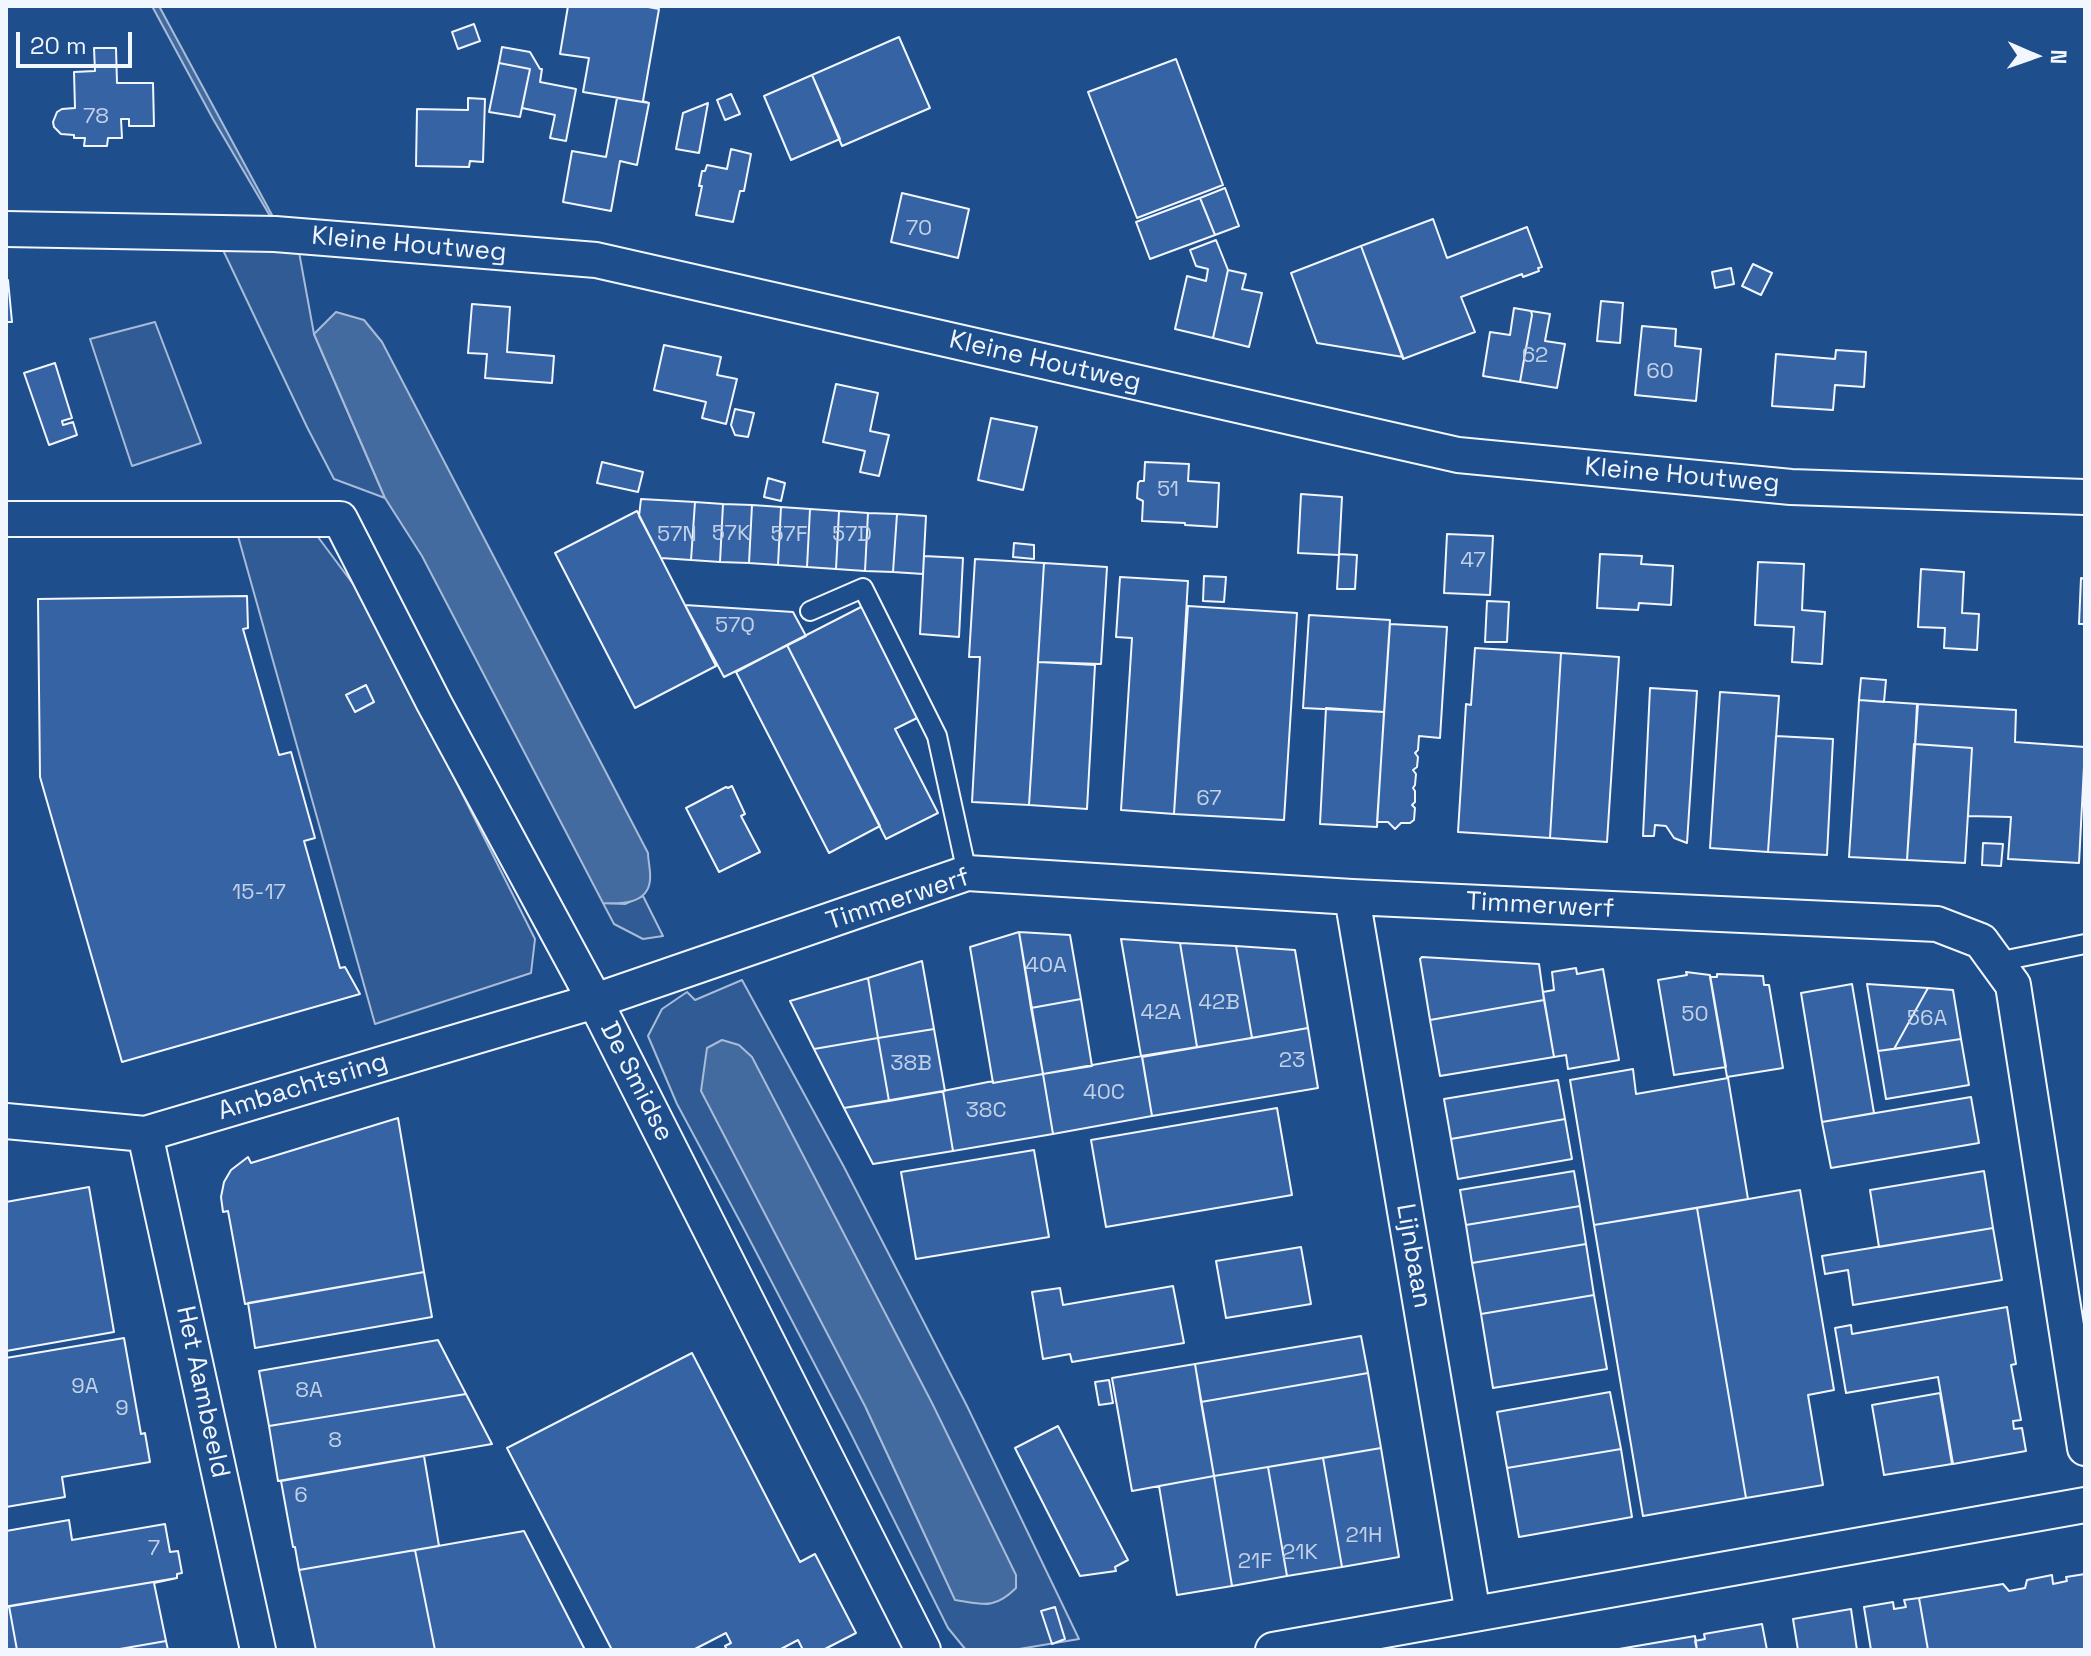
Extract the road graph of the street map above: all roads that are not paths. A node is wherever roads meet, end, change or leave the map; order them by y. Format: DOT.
graph roads {
  1 [pos="6,229"];
  2 [pos="2085,497"];
  3 [pos="6,519"];
  4 [pos="810,611"];
  5 [pos="967,873"];
  6 [pos="1352,897"];
  7 [pos="2085,944"];
  8 [pos="1997,962"];
  9 [pos="595,1001"];
  10 [pos="6,1121"];
  11 [pos="145,1134"];
  12 [pos="2085,1448"];
  13 [pos="2085,1505"];
  14 [pos="1473,1614"];
  15 [pos="258,1650"];
  16 [pos="923,1650"];
  17 [pos="1273,1650"];
  1 -- 2 [label="street, Kleine Houtweg"];
  3 -- 9 [label="street, De Smidse"];
  4 -- 5 [label="lane"];
  5 -- 6 [label="street, Timmerwerf"];
  5 -- 9 [label="street, Timmerwerf"];
  6 -- 8 [label="street, Timmerwerf"];
  6 -- 14 [label="street, Lijnbaan"];
  7 -- 8 [label="lane"];
  8 -- 12 [label="street, Timmerwerf"];
  9 -- 11 [label="street, Ambachtsring"];
  9 -- 16 [label="street, De Smidse"];
  10 -- 11 [label="street, Ambachtsring"];
  11 -- 15 [label="street, Het Aambeeld"];
  13 -- 14 [label="street"];
  14 -- 17 [label="street"];
}
